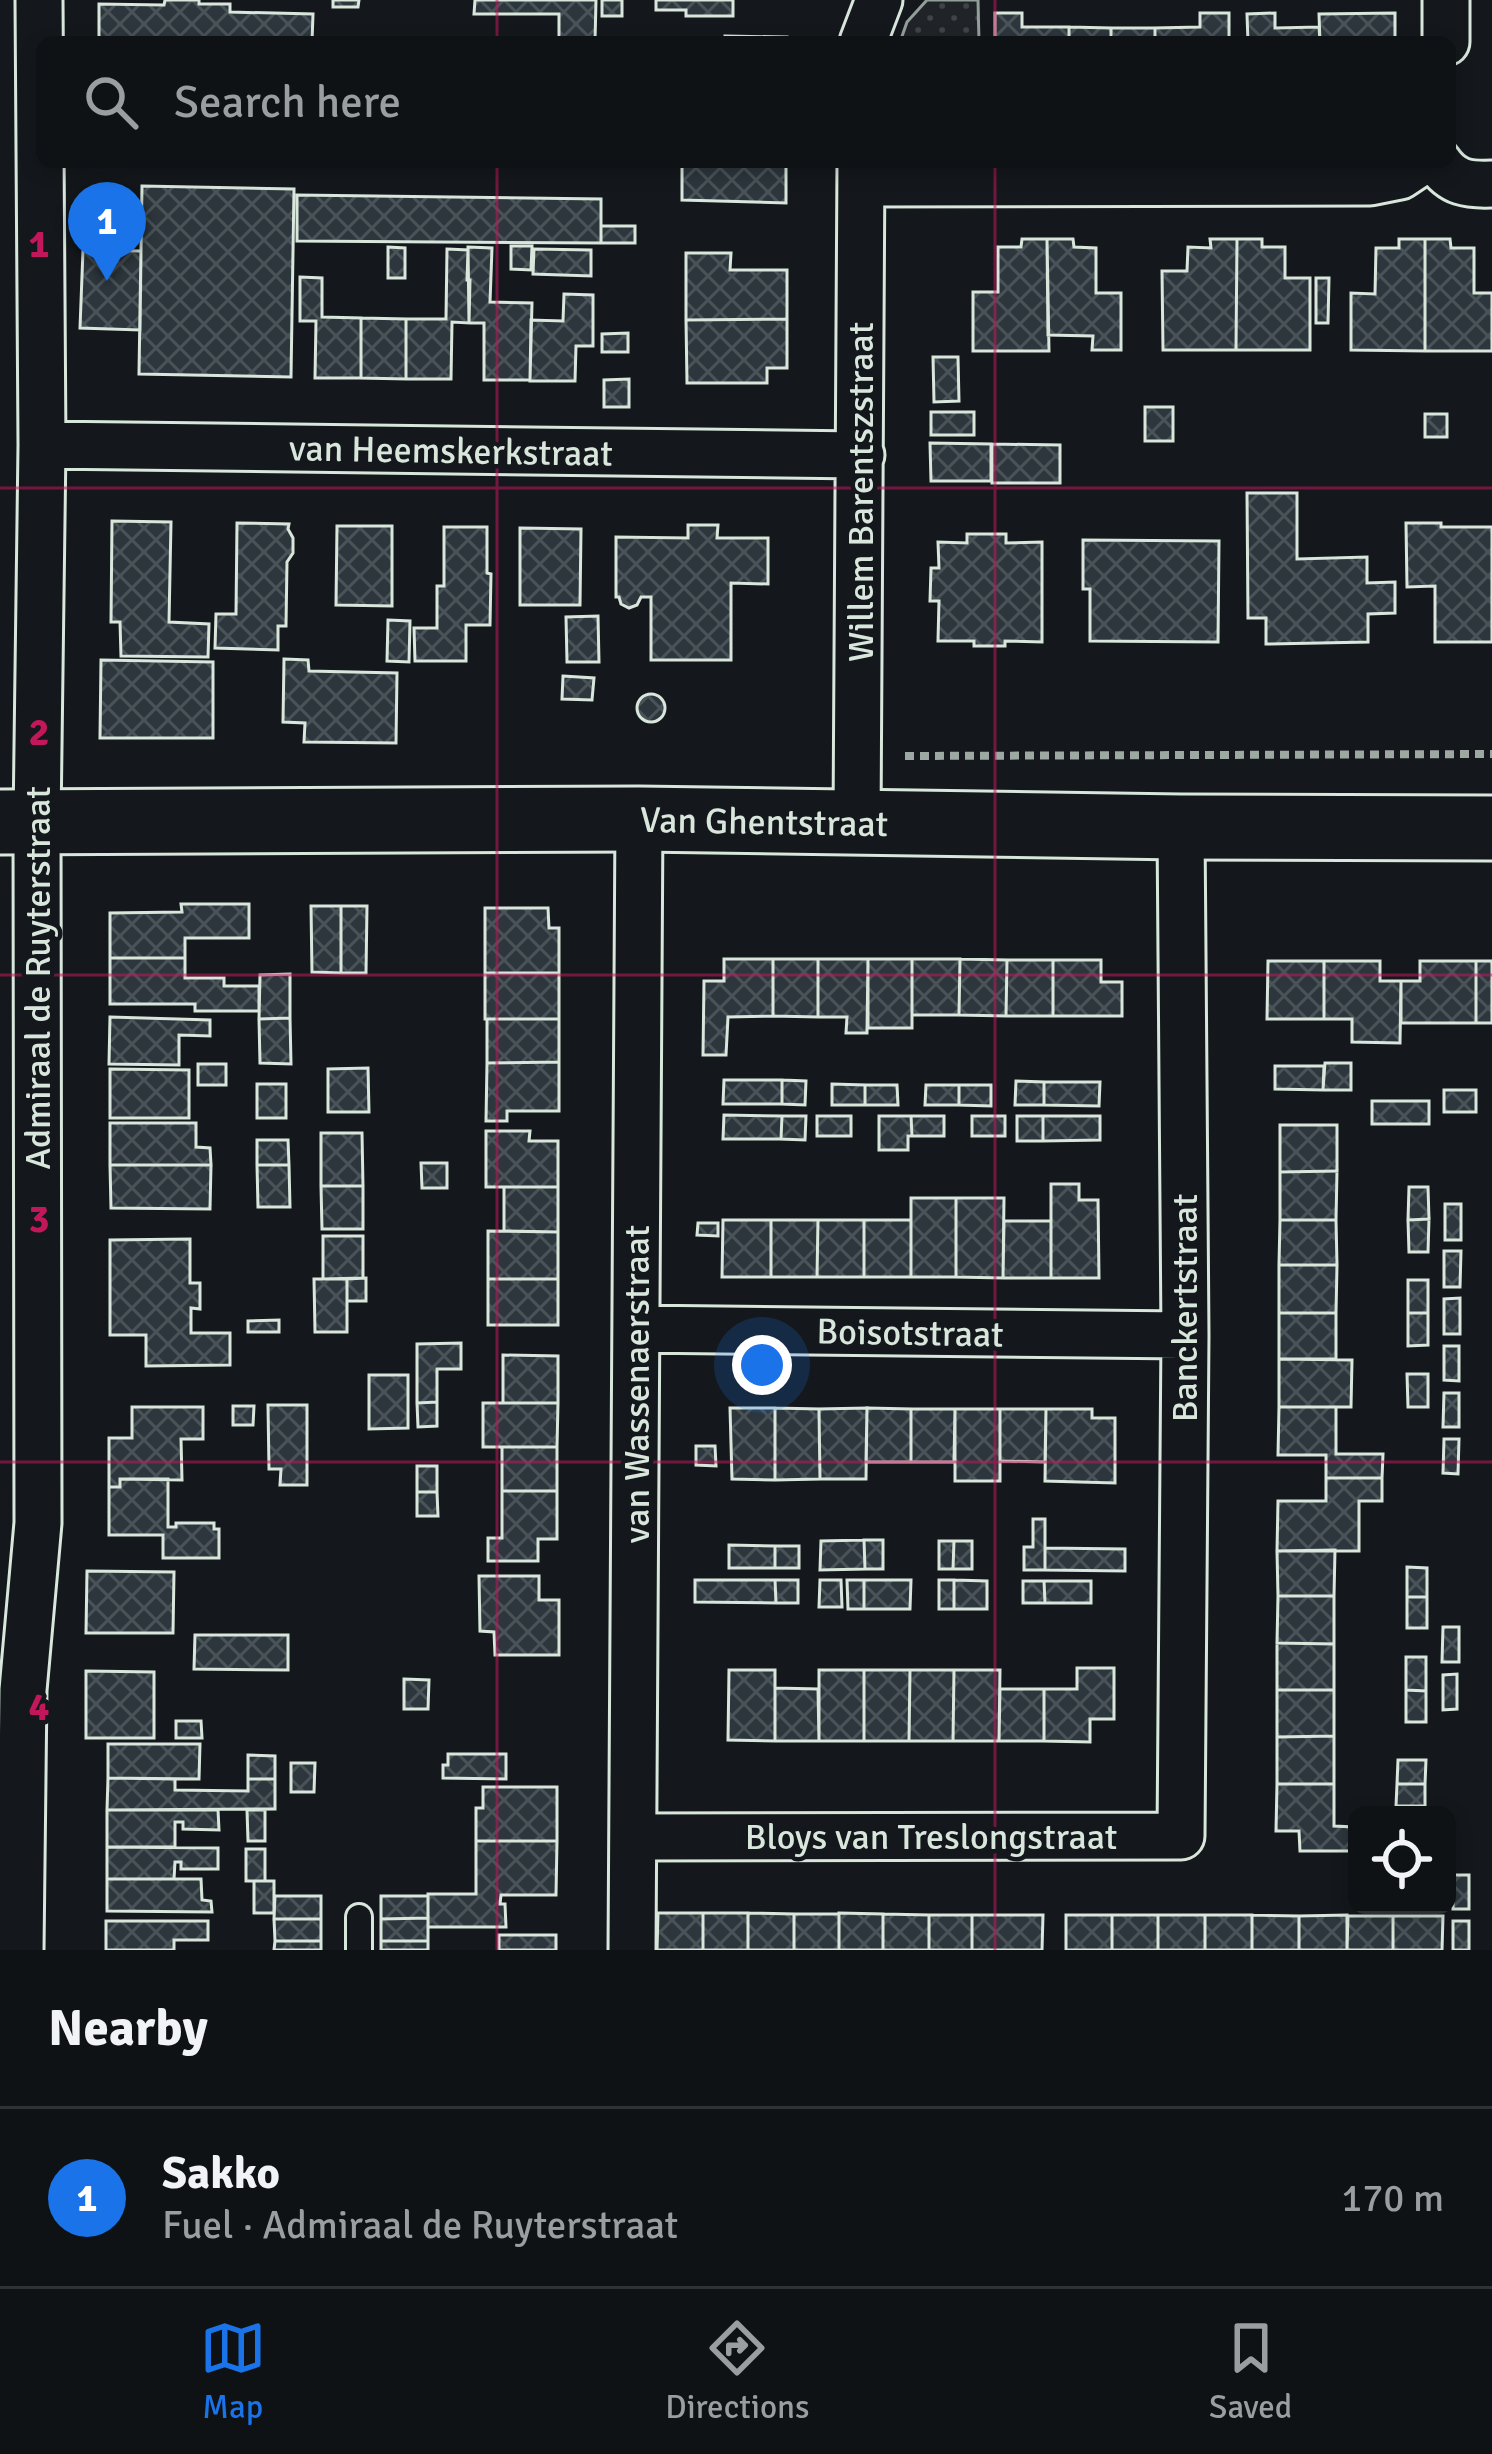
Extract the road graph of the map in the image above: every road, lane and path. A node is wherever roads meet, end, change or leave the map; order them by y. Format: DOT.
graph roads {
  1 [pos="40,0"];
  2 [pos="879,0"];
  3 [pos="1445,0"];
  4 [pos="40,36"];
  5 [pos="865,36"];
  6 [pos="1446,36"];
  7 [pos="41,168"];
  8 [pos="1412,168"];
  9 [pos="1443,168"];
  10 [pos="861,172"];
  11 [pos="1492,184"];
  12 [pos="42,445"];
  13 [pos="861,454"];
  14 [pos="639,818"];
  15 [pos="18,822"];
  16 [pos="857,822"];
  17 [pos="1181,827"];
  18 [pos="1492,828"];
  19 [pos="636,1329"];
  20 [pos="1185,1335"];
  21 [pos="19,1524"];
  22 [pos="1183,1789"];
  23 [pos="633,1837"];
  24 [pos="359,1916"];
  25 [pos="20,1950"];
  26 [pos="359,1950"];
  27 [pos="632,1950"];
  1 -- 4 [label="street, Admiraal de Ruyterstraat"];
  2 -- 5 [label="street"];
  3 -- 6 [label="street"];
  7 -- 12 [label="street, Admiraal de Ruyterstraat"];
  8 -- 10 [label="street"];
  9 -- 11 [label="street"];
  10 -- 13 [label="street, Willem Barentszstraat"];
  12 -- 13 [label="street, van Heemskerkstraat"];
  12 -- 15 [label="street, Admiraal de Ruyterstraat"];
  13 -- 16 [label="street, Willem Barentszstraat"];
  14 -- 15 [label="street, Van Ghentstraat"];
  14 -- 16 [label="street, Van Ghentstraat"];
  14 -- 19 [label="street, van Wassenaerstraat"];
  15 -- 21 [label="street, Admiraal de Ruyterstraat"];
  16 -- 17 [label="street, Van Ghentstraat"];
  17 -- 18 [label="street, Van Ghentstraat"];
  17 -- 20 [label="street, Banckertstraat"];
  19 -- 20 [label="street, Boisotstraat"];
  19 -- 23 [label="street, van Wassenaerstraat"];
  20 -- 22 [label="street, Banckertstraat"];
  21 -- 25 [label="street, Admiraal de Ruyterstraat"];
  22 -- 23 [label="street, Bloys van Treslongstraat"];
  23 -- 27 [label="street, van Wassenaerstraat"];
  24 -- 26 [label="lane"];
}
